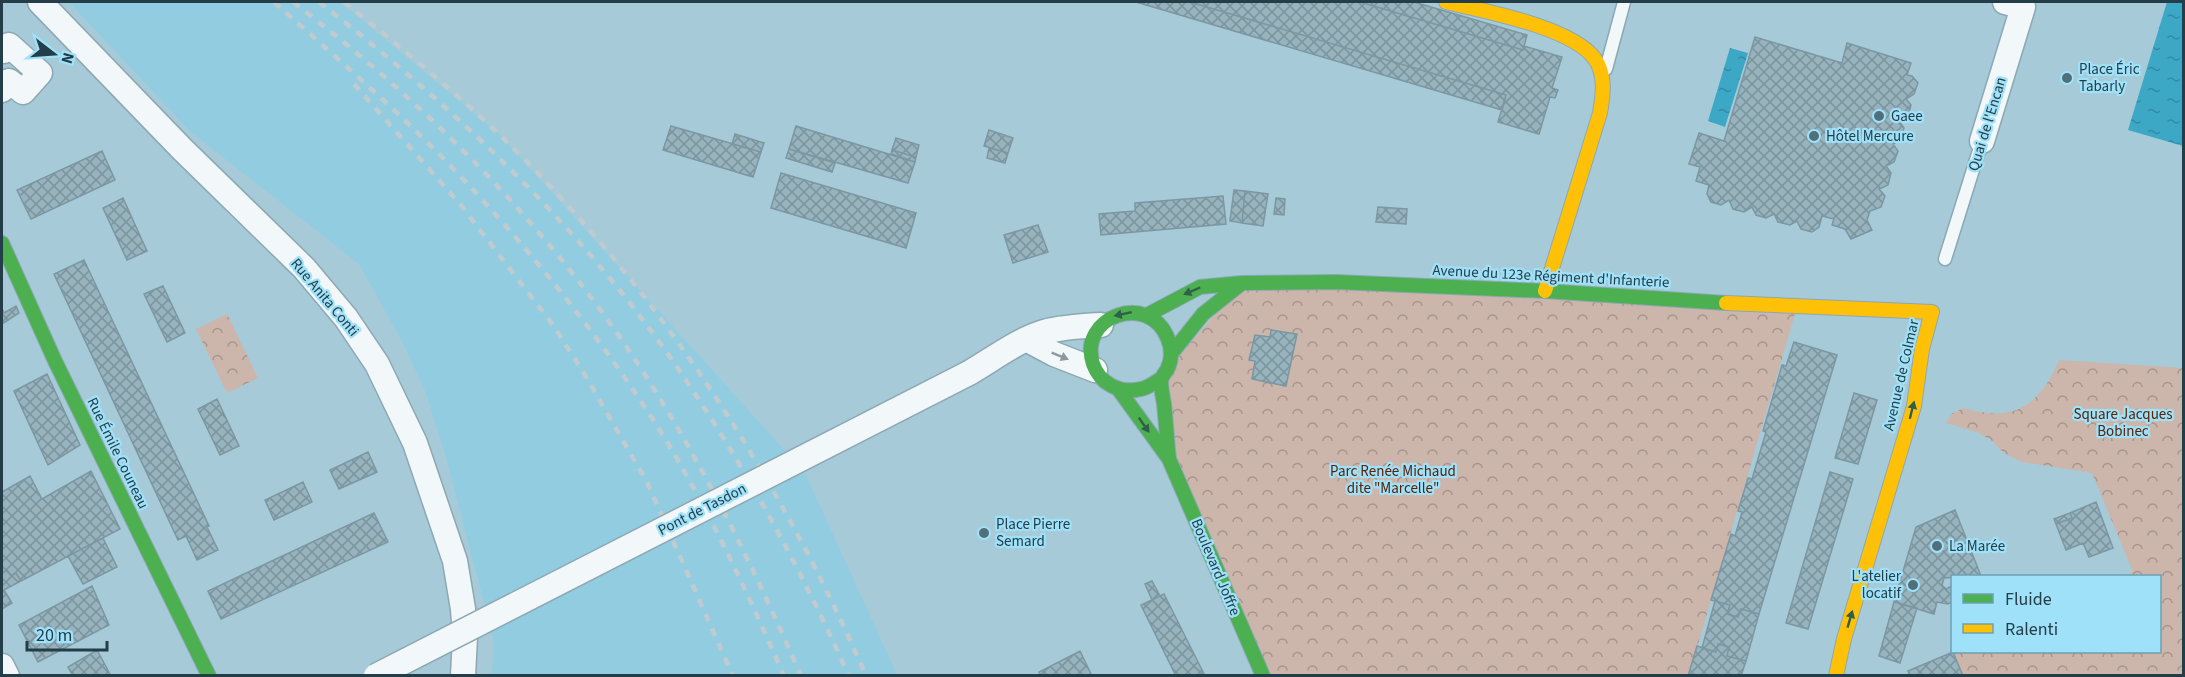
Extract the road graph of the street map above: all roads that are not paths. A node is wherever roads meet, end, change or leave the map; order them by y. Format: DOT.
graph roads {
  1 [pos="40,2"];
  2 [pos="1446,2"];
  3 [pos="1624,2"];
  4 [pos="2005,2"];
  5 [pos="2,48"];
  6 [pos="1603,82"];
  7 [pos="2,91"];
  8 [pos="2,104"];
  9 [pos="1982,141"];
  10 [pos="2,243"];
  11 [pos="1945,259"];
  12 [pos="1242,283"];
  13 [pos="1545,291"];
  14 [pos="1857,310"];
  15 [pos="1932,312"];
  16 [pos="1147,315"];
  17 [pos="1101,325"];
  18 [pos="1882,326"];
  19 [pos="1941,328"];
  20 [pos="1026,339"];
  21 [pos="1916,346"];
  22 [pos="1171,354"];
  23 [pos="1934,363"];
  24 [pos="1095,370"];
  25 [pos="1161,379"];
  26 [pos="1119,390"];
  27 [pos="1922,426"];
  28 [pos="1169,459"];
  29 [pos="1877,526"];
  30 [pos="2,666"];
  31 [pos="7,675"];
  32 [pos="209,675"];
  33 [pos="376,675"];
  34 [pos="463,675"];
  35 [pos="1263,675"];
  36 [pos="1836,675"];
  1 -- 34 [label="street, Rue Anita Conti"];
  2 -- 6 [label="main road"];
  3 -- 6 [label="lane"];
  4 -- 9 [label="street, Quai de l'Encan"];
  5 -- 7 [label="street"];
  6 -- 13 [label="main road"];
  7 -- 8 [label="street"];
  9 -- 11 [label="lane, Quai de l'Encan"];
  10 -- 32 [label="main road, Rue Émile Couneau"];
  12 -- 13 [label="main road, Avenue du 123e Régiment d'Infanterie"];
  12 -- 16 [label="main road, Avenue du 123e Régiment d'Infanterie, one-way"];
  12 -- 22 [label="main road"];
  13 -- 14 [label="main road, Avenue du 123e Régiment d'Infanterie"];
  14 -- 15 [label="main road, Avenue du 123e Régiment d'Infanterie"];
  14 -- 18 [label="main road, Avenue du 123e Régiment d'Infanterie"];
  15 -- 19 [label="main road, Avenue de Colmar"];
  15 -- 21 [label="main road, Avenue de Colmar"];
  16 -- 17 [label="main road, one-way"];
  16 -- 22 [label="main road"];
  17 -- 20 [label="street"];
  17 -- 24 [label="main road"];
  20 -- 24 [label="street, Boulevard Joffre, one-way"];
  20 -- 33 [label="street, Pont de Tasdon, bridge"];
  21 -- 23 [label="main road"];
  29 -- 21 [label="main road, Avenue de Colmar, one-way"];
  22 -- 25 [label="main road, Boulevard Joffre"];
  24 -- 26 [label="main road, Boulevard Joffre"];
  25 -- 26 [label="main road"];
  25 -- 28 [label="main road, Boulevard Joffre"];
  26 -- 28 [label="main road, Boulevard Joffre, one-way"];
  27 -- 29 [label="main road, Avenue de Colmar"];
  28 -- 35 [label="main road, Boulevard Joffre"];
  36 -- 29 [label="main road, Avenue de Colmar, one-way"];
  30 -- 31 [label="street"];
}
